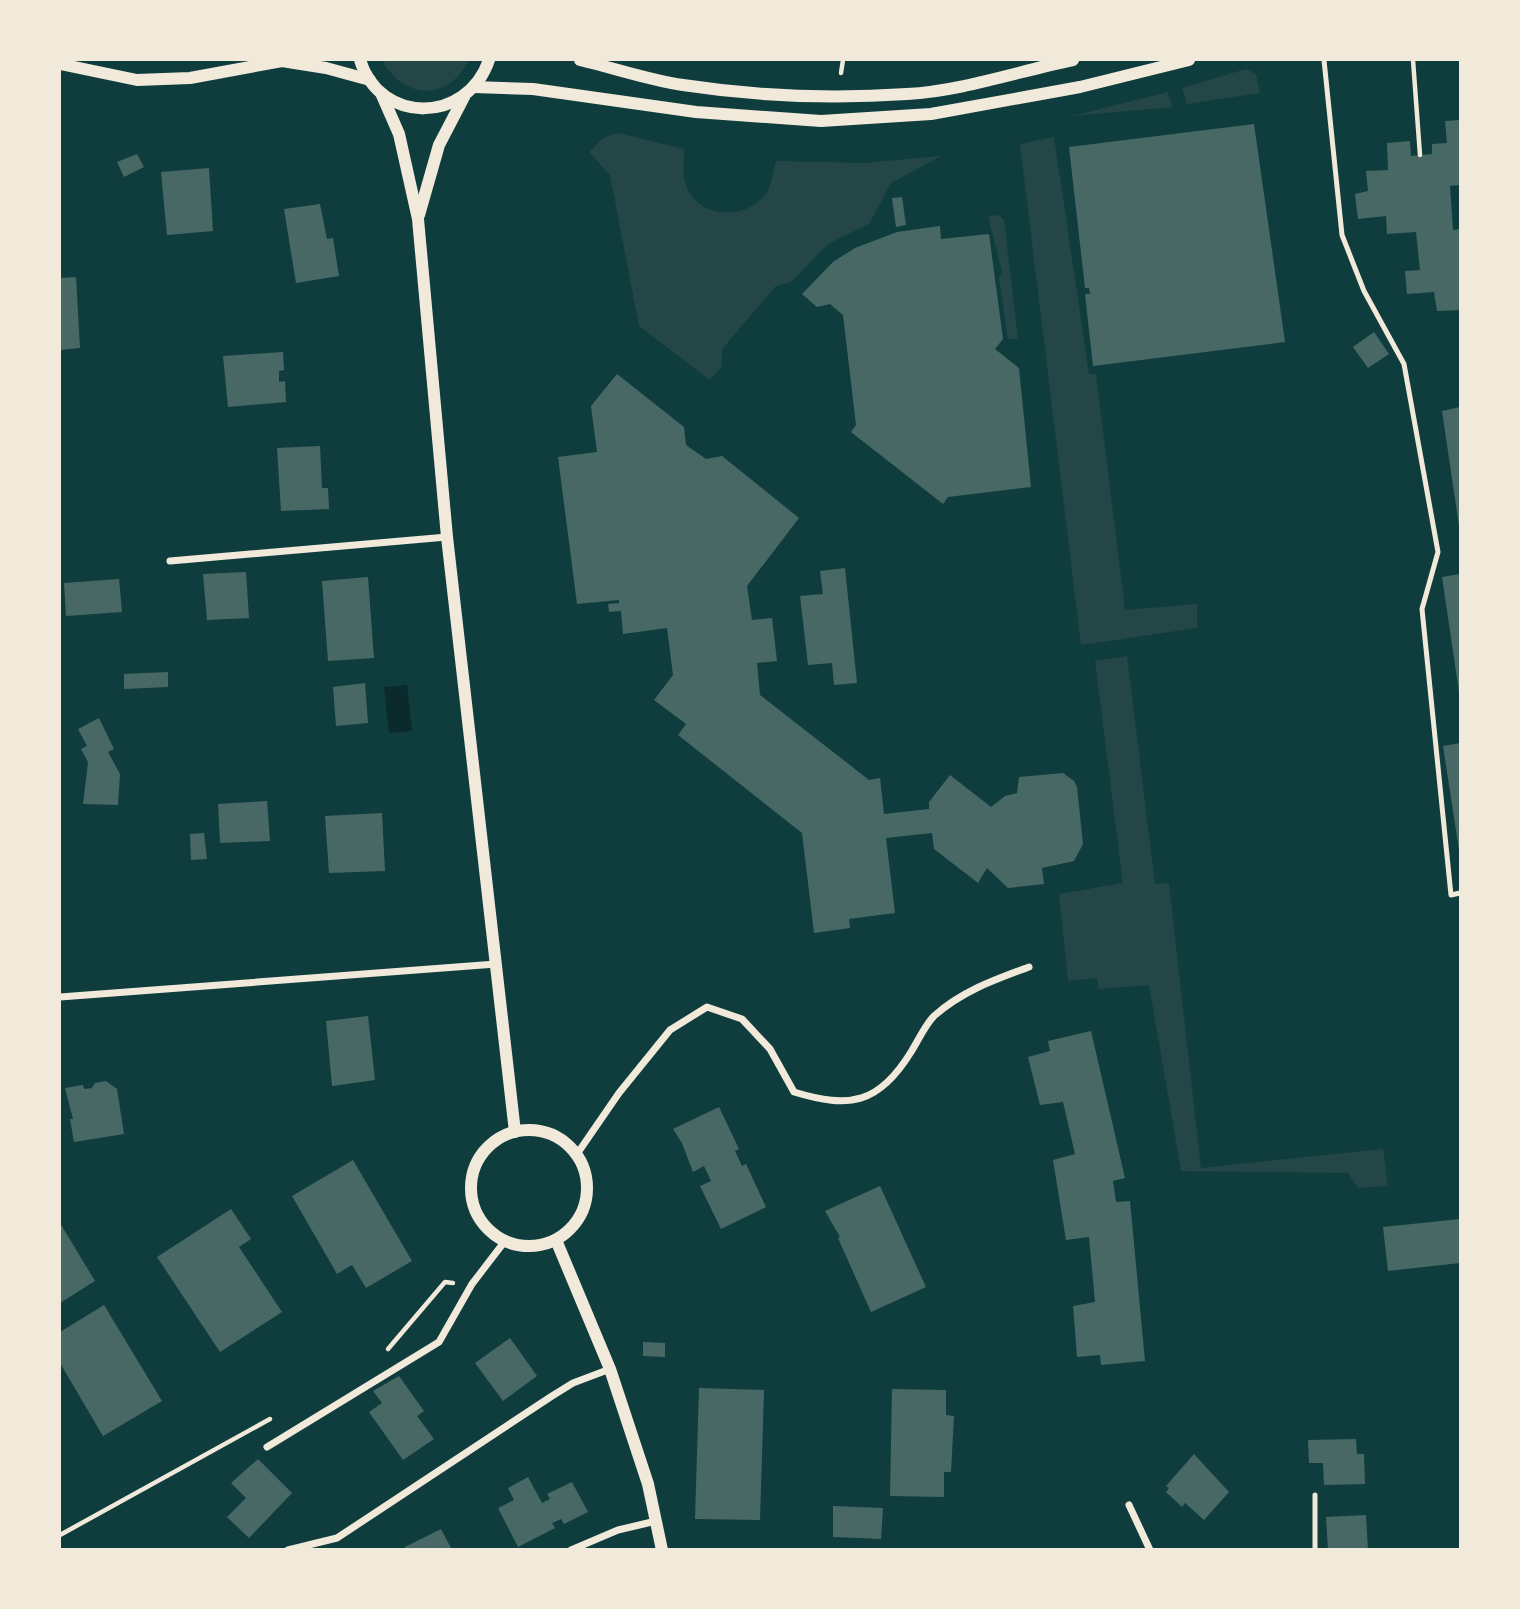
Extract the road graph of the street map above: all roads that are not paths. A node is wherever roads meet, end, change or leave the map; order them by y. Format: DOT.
graph roads {
  1 [pos="360,60"];
  2 [pos="489,60"];
  3 [pos="580,60"];
  4 [pos="1073,60"];
  5 [pos="1189,60"];
  6 [pos="1324,60"];
  7 [pos="60,64"];
  8 [pos="370,80"];
  9 [pos="474,87"];
  10 [pos="381,93"];
  11 [pos="464,97"];
  12 [pos="418,219"];
  13 [pos="447,537"];
  14 [pos="170,561"];
  15 [pos="1461,893"];
  16 [pos="497,964"];
  17 [pos="1029,967"];
  18 [pos="60,997"];
  19 [pos="515,1132"];
  20 [pos="577,1154"];
  21 [pos="556,1240"];
  22 [pos="505,1241"];
  23 [pos="610,1369"];
  24 [pos="267,1447"];
  25 [pos="1315,1495"];
  26 [pos="1129,1505"];
  27 [pos="657,1521"];
  28 [pos="288,1549"];
  29 [pos="571,1549"];
  30 [pos="662,1549"];
  31 [pos="1150,1549"];
  32 [pos="1315,1549"];
  1 -- 8 [label="street"];
  2 -- 9 [label="street"];
  3 -- 4 [label="street"];
  5 -- 9 [label="street"];
  6 -- 15 [label="lane"];
  7 -- 8 [label="street"];
  8 -- 10 [label="street"];
  9 -- 11 [label="street"];
  10 -- 11 [label="street"];
  10 -- 12 [label="street"];
  11 -- 12 [label="street"];
  12 -- 13 [label="street"];
  13 -- 14 [label="street"];
  13 -- 16 [label="street"];
  16 -- 18 [label="street"];
  16 -- 19 [label="street"];
  17 -- 20 [label="street"];
  19 -- 20 [label="street"];
  19 -- 22 [label="street"];
  20 -- 21 [label="street"];
  21 -- 22 [label="street"];
  21 -- 23 [label="street"];
  22 -- 24 [label="street"];
  23 -- 27 [label="street"];
  23 -- 28 [label="street"];
  25 -- 32 [label="lane"];
  26 -- 31 [label="street"];
  27 -- 29 [label="street"];
  27 -- 30 [label="street"];
}
